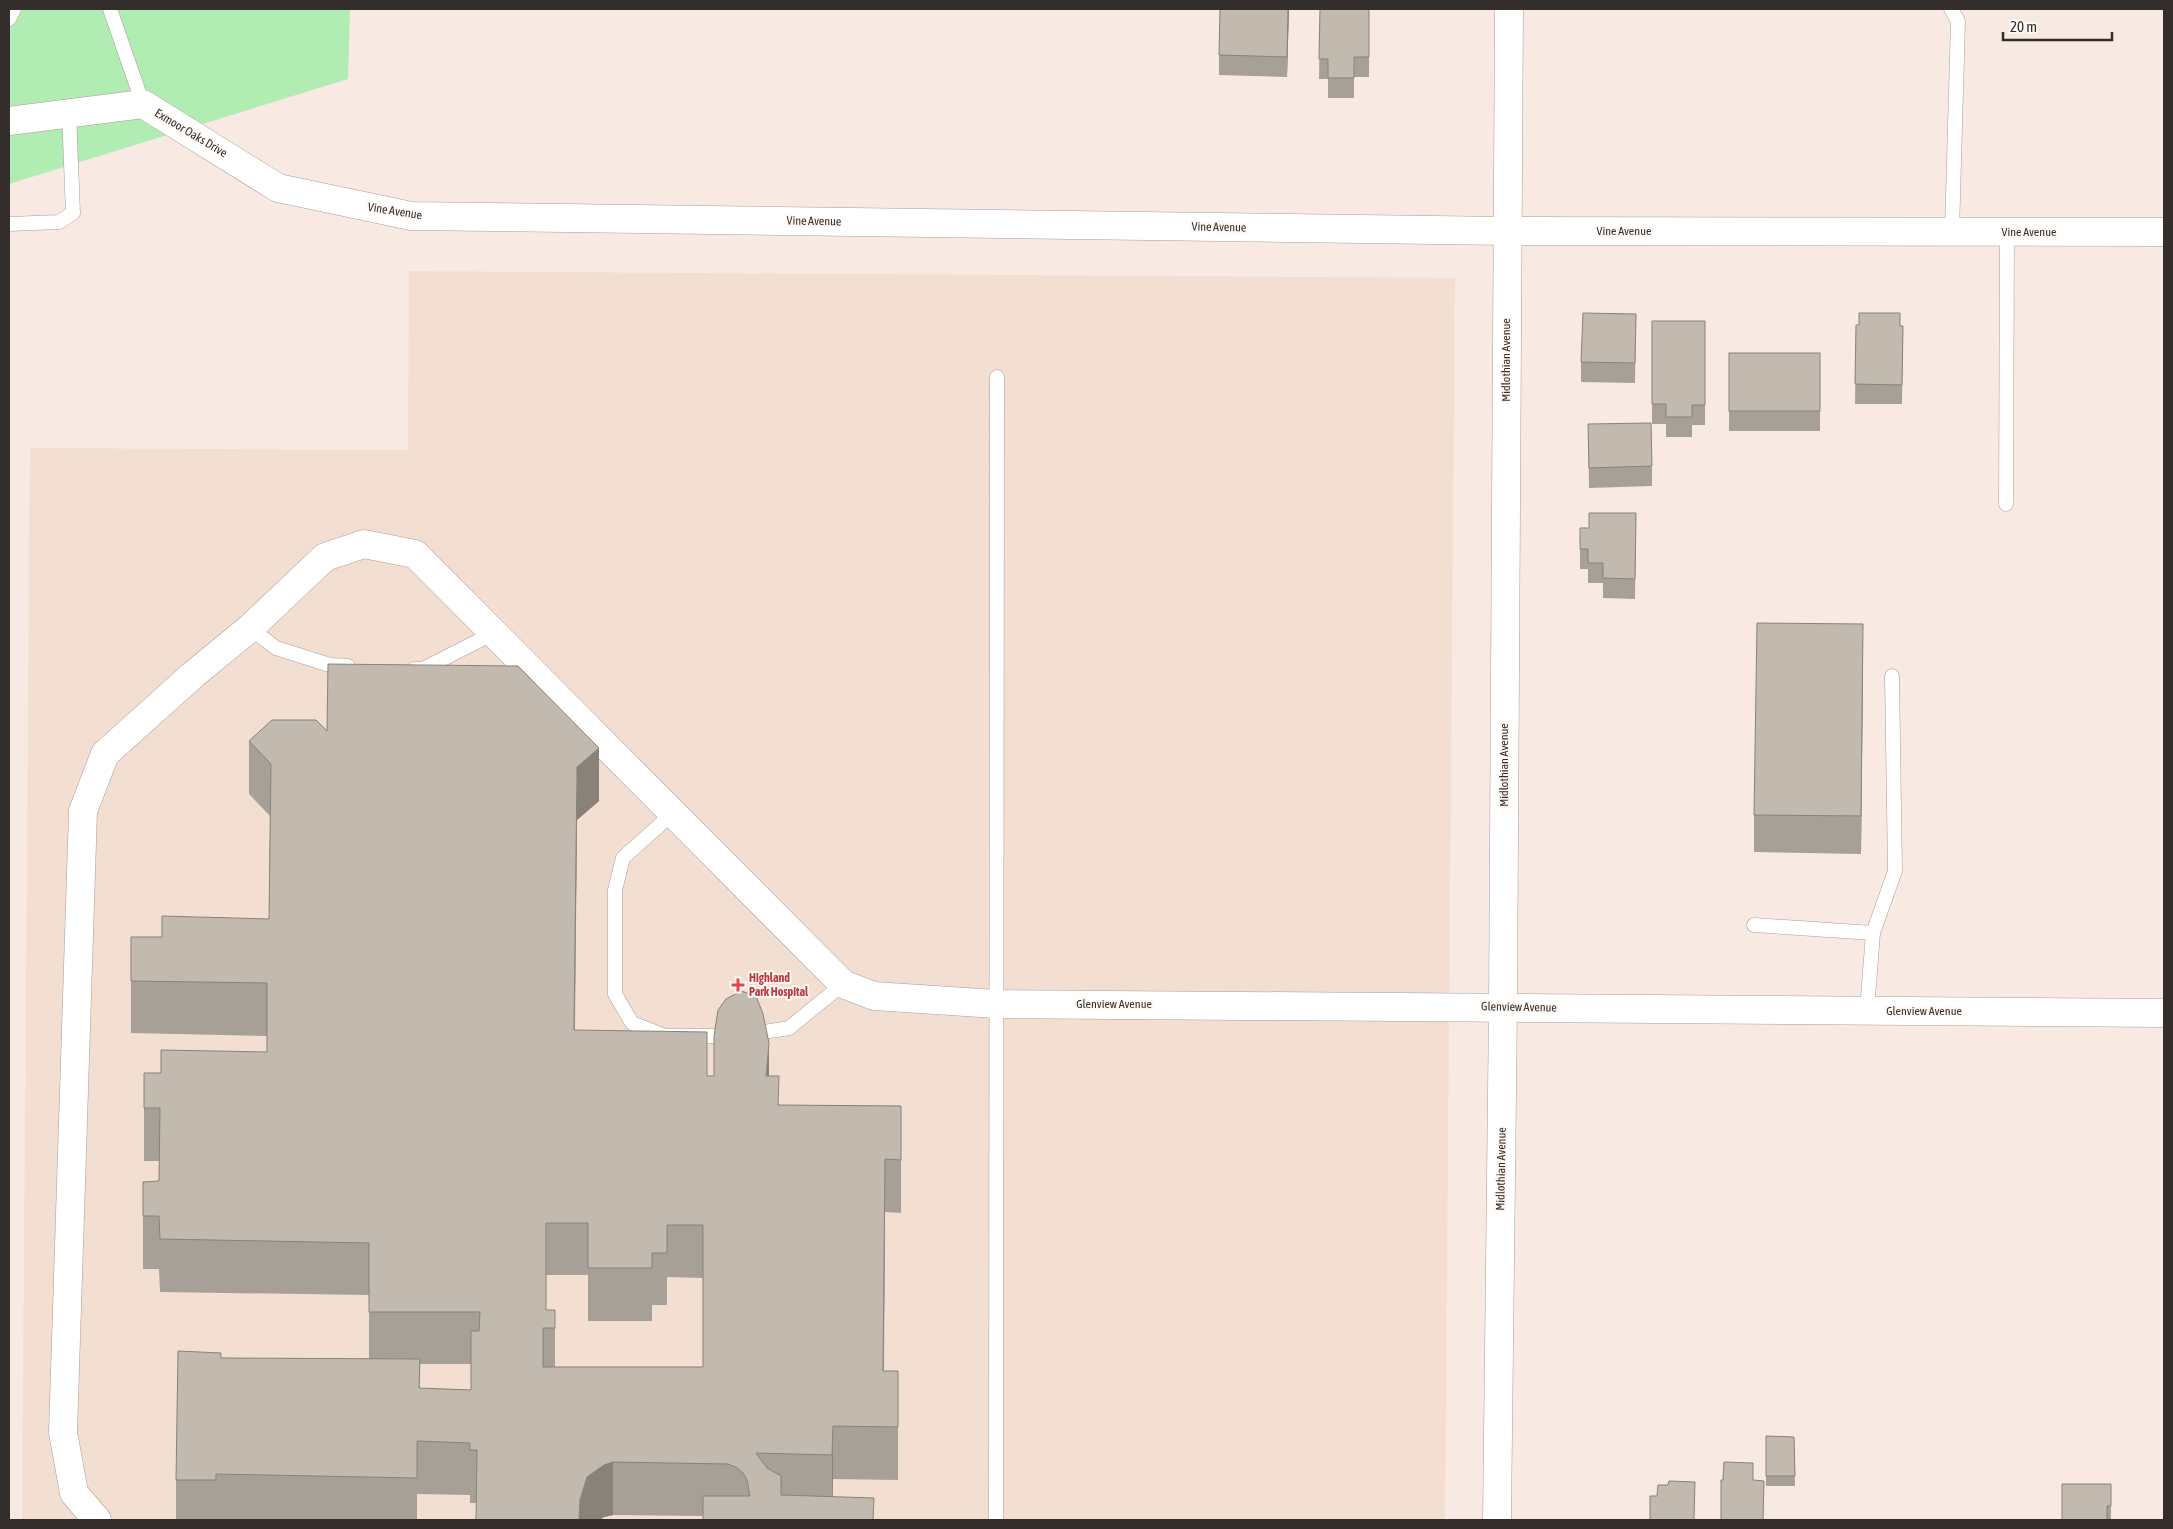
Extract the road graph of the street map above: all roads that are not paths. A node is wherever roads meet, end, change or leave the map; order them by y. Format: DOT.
graph roads {
  1 [pos="14,9"];
  2 [pos="110,9"];
  3 [pos="1509,9"];
  4 [pos="1951,9"];
  5 [pos="9,19"];
  6 [pos="143,104"];
  7 [pos="69,113"];
  8 [pos="9,121"];
  9 [pos="278,188"];
  10 [pos="9,224"];
  11 [pos="1506,231"];
  12 [pos="1952,232"];
  13 [pos="2007,232"];
  14 [pos="2164,232"];
  15 [pos="997,377"];
  16 [pos="2006,504"];
  17 [pos="250,628"];
  18 [pos="494,633"];
  19 [pos="358,666"];
  20 [pos="404,668"];
  21 [pos="1892,676"];
  22 [pos="673,813"];
  23 [pos="1754,925"];
  24 [pos="1873,933"];
  25 [pos="843,984"];
  26 [pos="996,1004"];
  27 [pos="1503,1007"];
  28 [pos="1867,1010"];
  29 [pos="2164,1013"];
  30 [pos="97,1520"];
  31 [pos="996,1520"];
  32 [pos="1497,1520"];
  1 -- 5 [label="lane"];
  2 -- 6 [label="lane"];
  3 -- 11 [label="street, Midlothian Avenue"];
  4 -- 12 [label="lane"];
  6 -- 7 [label="street, Exmoor Oaks Drive"];
  6 -- 9 [label="street, Exmoor Oaks Drive"];
  7 -- 8 [label="street, Exmoor Oaks Drive"];
  7 -- 10 [label="lane"];
  9 -- 11 [label="street, Vine Avenue"];
  11 -- 12 [label="street, Vine Avenue"];
  11 -- 27 [label="street, Midlothian Avenue"];
  12 -- 13 [label="street, Vine Avenue"];
  13 -- 14 [label="street, Vine Avenue"];
  13 -- 16 [label="lane"];
  15 -- 26 [label="lane"];
  17 -- 18 [label="street"];
  17 -- 19 [label="lane"];
  17 -- 30 [label="street"];
  18 -- 20 [label="lane"];
  18 -- 22 [label="street"];
  21 -- 24 [label="lane"];
  22 -- 25 [label="street"];
  22 -- 25 [label="lane"];
  23 -- 24 [label="lane"];
  24 -- 28 [label="lane"];
  25 -- 26 [label="street, Glenview Avenue"];
  26 -- 27 [label="street, Glenview Avenue"];
  26 -- 31 [label="lane"];
  27 -- 28 [label="street, Glenview Avenue"];
  27 -- 32 [label="street, Midlothian Avenue"];
  28 -- 29 [label="street, Glenview Avenue"];
}
